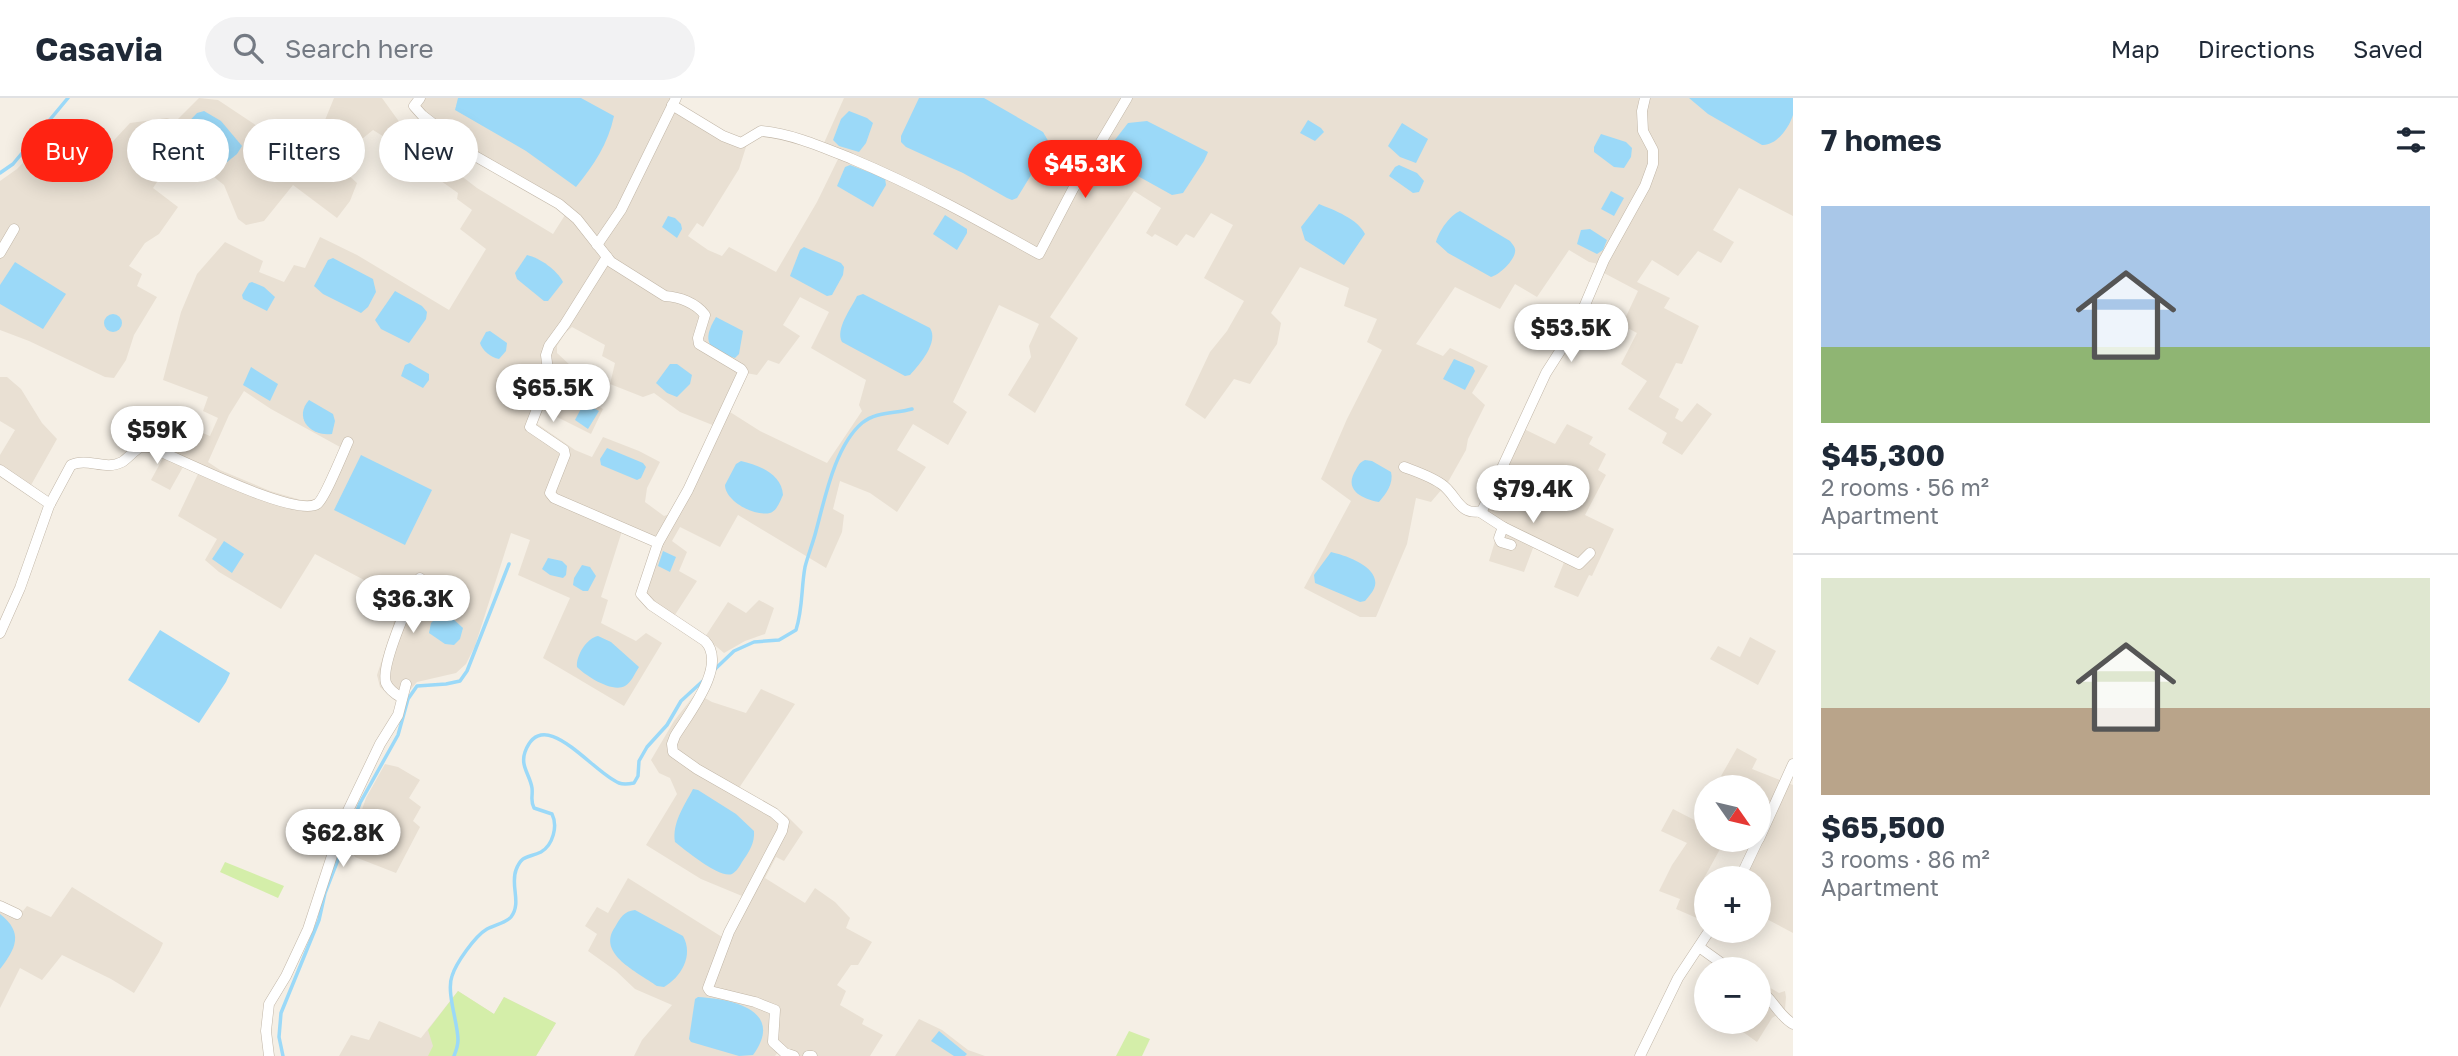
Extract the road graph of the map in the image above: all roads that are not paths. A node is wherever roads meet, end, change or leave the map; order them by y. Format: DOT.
graph roads {
  1 [pos="420,98"];
  2 [pos="1127,98"];
  3 [pos="1645,98"];
  4 [pos="674,101"];
  5 [pos="14,229"];
  6 [pos="597,245"];
  7 [pos="0,253"];
  8 [pos="607,257"];
  9 [pos="348,442"];
  10 [pos="1404,467"];
  11 [pos="0,470"];
  12 [pos="50,504"];
  13 [pos="1480,512"];
  14 [pos="1503,527"];
  15 [pos="658,543"];
  16 [pos="1511,545"];
  17 [pos="1590,553"];
  18 [pos="419,578"];
  19 [pos="0,634"];
  20 [pos="406,684"];
  21 [pos="402,698"];
  22 [pos="1793,764"];
  23 [pos="1771,811"];
  24 [pos="0,906"];
  25 [pos="17,915"];
  26 [pos="1702,943"];
  27 [pos="1699,947"];
  28 [pos="1713,957"];
  29 [pos="1771,999"];
  30 [pos="1793,1024"];
  31 [pos="269,1056"];
  32 [pos="794,1056"];
  33 [pos="1640,1056"];
  1 -- 6 [label="street"];
  2 -- 4 [label="street"];
  3 -- 13 [label="street"];
  4 -- 6 [label="street"];
  5 -- 7 [label="street"];
  6 -- 8 [label="street"];
  8 -- 15 [label="street"];
  8 -- 15 [label="street"];
  9 -- 12 [label="street"];
  10 -- 13 [label="street"];
  11 -- 12 [label="street"];
  12 -- 19 [label="street"];
  13 -- 14 [label="street"];
  14 -- 16 [label="street"];
  14 -- 17 [label="street"];
  15 -- 32 [label="street"];
  18 -- 21 [label="street"];
  20 -- 21 [label="street"];
  21 -- 31 [label="street"];
  22 -- 23 [label="street"];
  24 -- 25 [label="street"];
  26 -- 27 [label="street"];
  27 -- 28 [label="street"];
  27 -- 33 [label="street"];
  29 -- 30 [label="street"];
}
